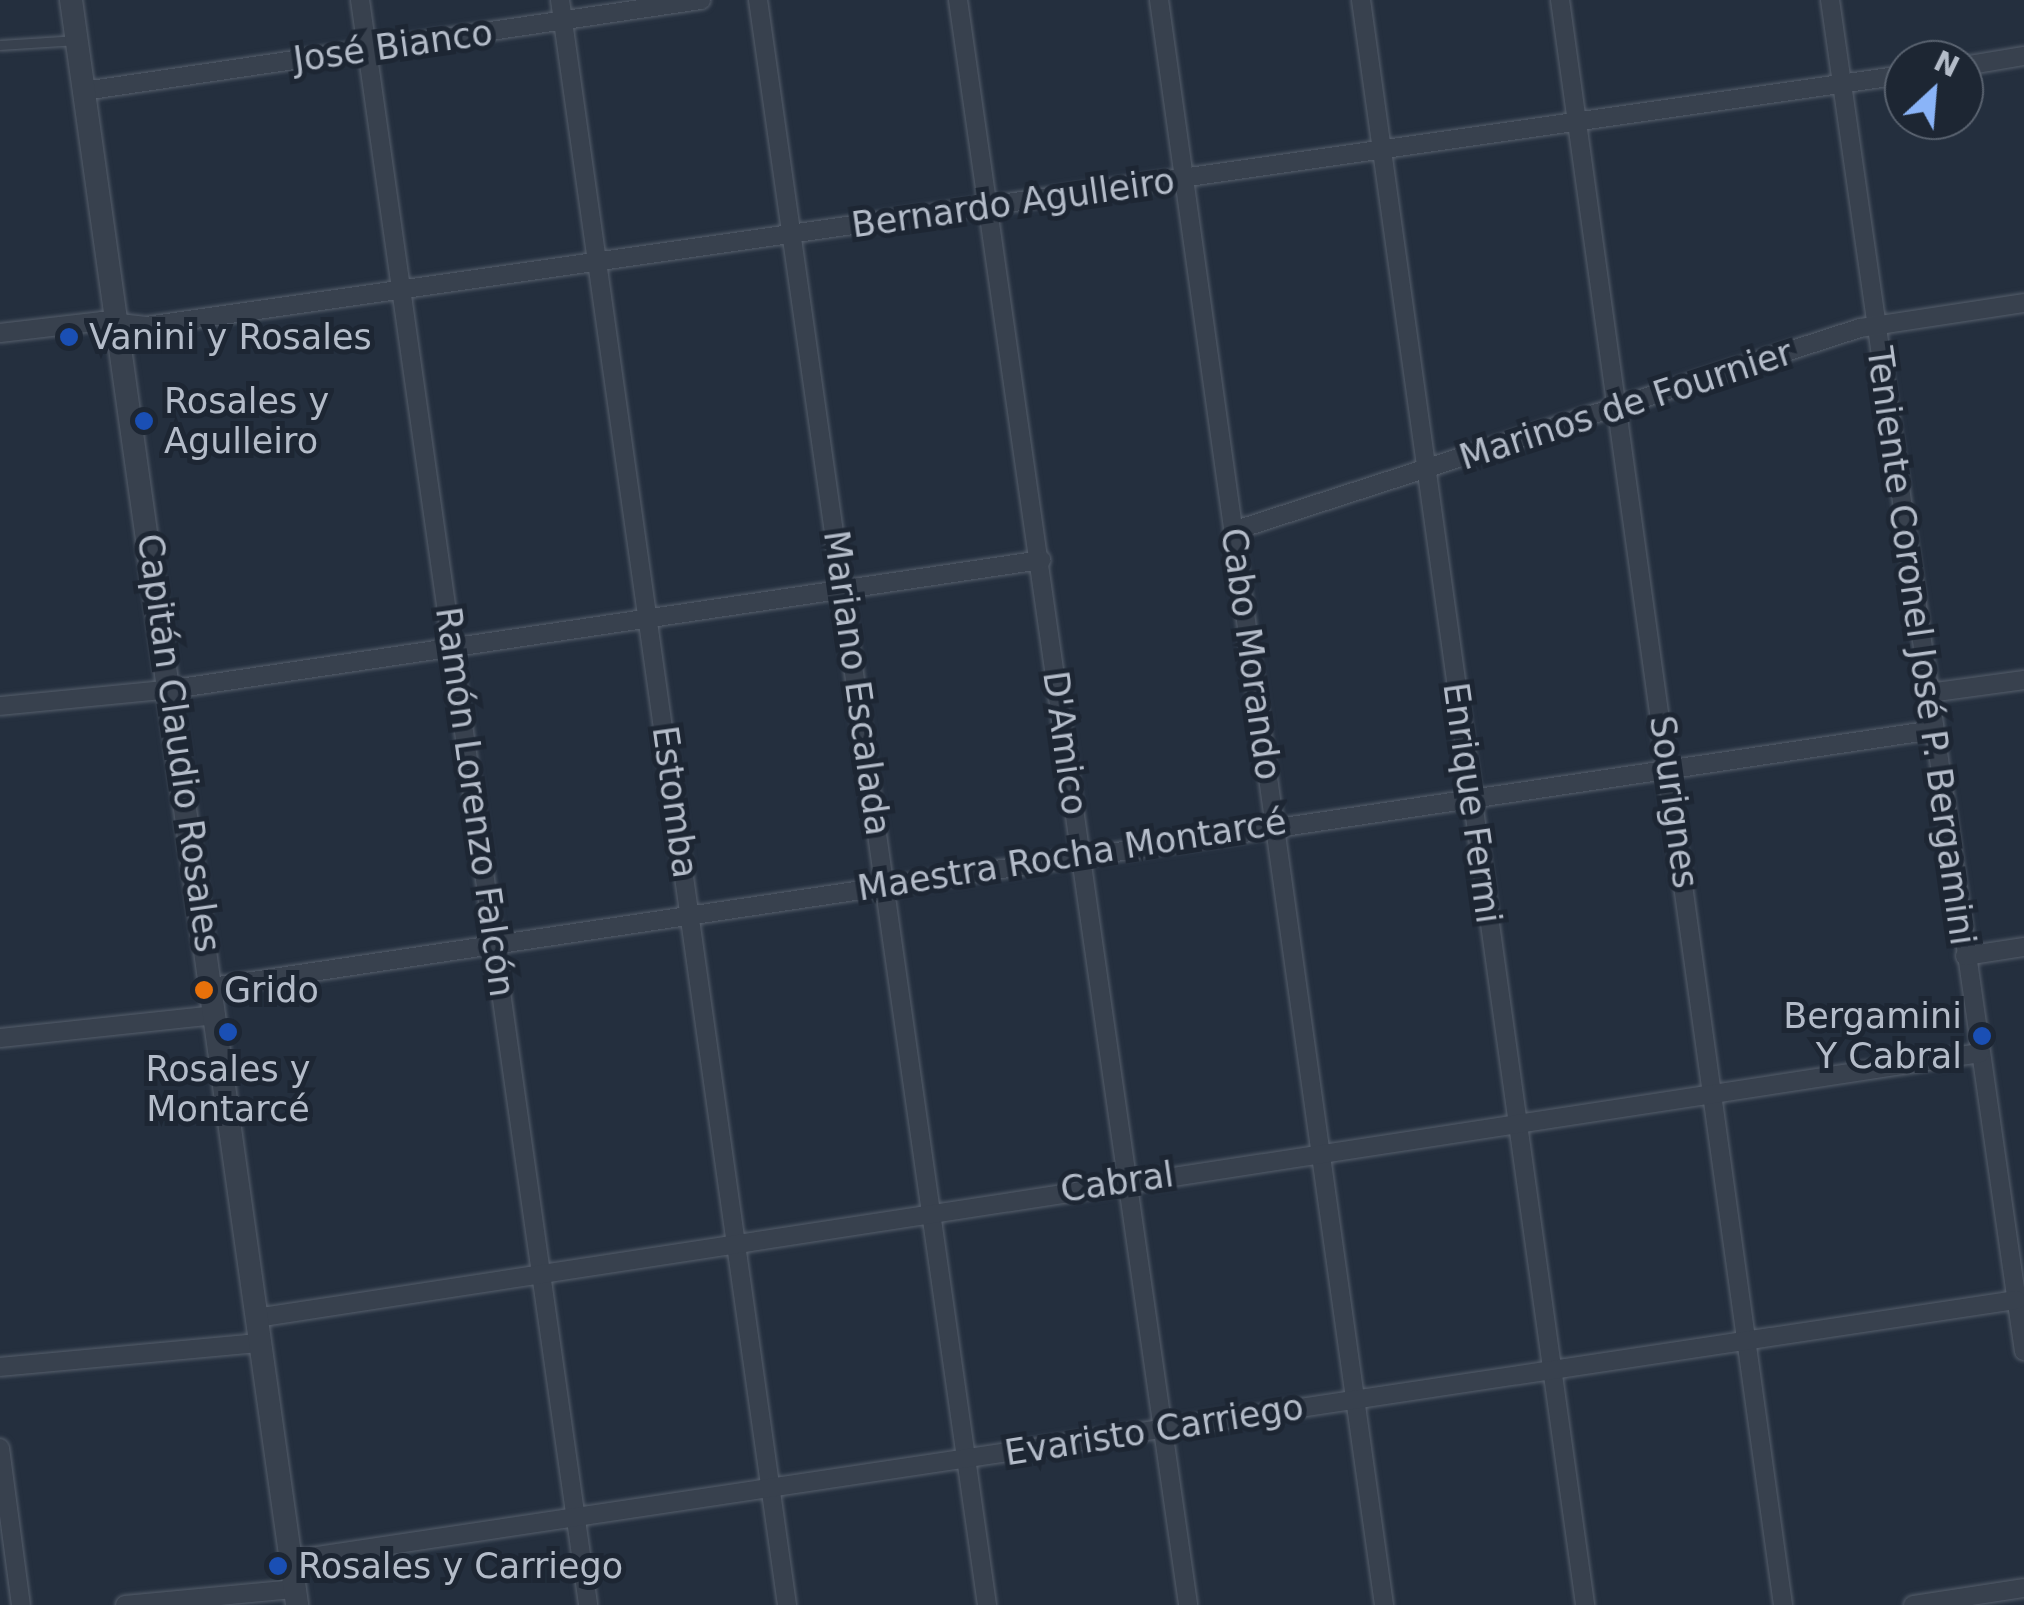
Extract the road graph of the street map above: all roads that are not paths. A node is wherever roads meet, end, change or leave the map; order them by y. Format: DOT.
graph roads {
  1 [pos="71,0"];
  2 [pos="360,0"];
  3 [pos="560,0"];
  4 [pos="702,0"];
  5 [pos="758,0"];
  6 [pos="958,0"];
  7 [pos="1159,0"];
  8 [pos="1360,0"];
  9 [pos="1560,0"];
  10 [pos="1830,0"];
  11 [pos="563,22"];
  12 [pos="77,40"];
  13 [pos="0,45"];
  14 [pos="367,49"];
  15 [pos="2024,56"];
  16 [pos="1984,63"];
  17 [pos="1884,78"];
  18 [pos="1842,84"];
  19 [pos="84,91"];
  20 [pos="1576,123"];
  21 [pos="1380,149"];
  22 [pos="1184,180"];
  23 [pos="985,204"];
  24 [pos="789,234"];
  25 [pos="598,262"];
  26 [pos="400,290"];
  27 [pos="2024,303"];
  28 [pos="121,323"];
  29 [pos="1876,324"];
  30 [pos="0,333"];
  31 [pos="1618,407"];
  32 [pos="1427,470"];
  33 [pos="1233,531"];
  34 [pos="1041,560"];
  35 [pos="846,589"];
  36 [pos="648,620"];
  37 [pos="454,647"];
  38 [pos="2024,680"];
  39 [pos="174,689"];
  40 [pos="1930,693"];
  41 [pos="0,706"];
  42 [pos="1934,730"];
  43 [pos="1670,766"];
  44 [pos="1470,797"];
  45 [pos="1276,824"];
  46 [pos="1080,854"];
  47 [pos="885,885"];
  48 [pos="690,914"];
  49 [pos="494,942"];
  50 [pos="2024,948"];
  51 [pos="1965,956"];
  52 [pos="212,987"];
  53 [pos="214,1015"];
  54 [pos="0,1038"];
  55 [pos="1980,1052"];
  56 [pos="1714,1095"];
  57 [pos="1516,1124"];
  58 [pos="1326,1154"];
  59 [pos="1128,1179"];
  60 [pos="934,1210"];
  61 [pos="737,1241"];
  62 [pos="542,1271"];
  63 [pos="2019,1290"];
  64 [pos="256,1318"];
  65 [pos="1751,1340"];
  66 [pos="260,1344"];
  67 [pos="2024,1350"];
  68 [pos="0,1367"];
  69 [pos="1555,1373"];
  70 [pos="1358,1399"];
  71 [pos="1162,1428"];
  72 [pos="0,1448"];
  73 [pos="966,1459"];
  74 [pos="769,1489"];
  75 [pos="576,1520"];
  76 [pos="291,1560"];
  77 [pos="2024,1588"];
  78 [pos="296,1597"];
  79 [pos="21,1605"];
  80 [pos="125,1605"];
  81 [pos="588,1605"];
  82 [pos="786,1605"];
  83 [pos="987,1605"];
  84 [pos="1188,1605"];
  85 [pos="1384,1605"];
  86 [pos="1585,1605"];
  87 [pos="1783,1605"];
  88 [pos="1912,1605"];
  1 -- 12 [label="street, Capitán Claudio Rosales"];
  2 -- 14 [label="street, Ramón Lorenzo Falcón"];
  3 -- 11 [label="street, Estomba"];
  4 -- 11 [label="street, José Bianco"];
  5 -- 24 [label="street, Mariano Escalada"];
  6 -- 23 [label="street, D'Amico"];
  7 -- 22 [label="street, Cabo Morando"];
  8 -- 21 [label="street, Enrique Fermi"];
  9 -- 20 [label="street, Sourignes"];
  10 -- 18 [label="street, Teniente Coronel José P. Bergamini"];
  11 -- 14 [label="street, José Bianco"];
  11 -- 25 [label="street, Estomba"];
  12 -- 13 [label="lane"];
  12 -- 19 [label="street, Capitán Claudio Rosales"];
  14 -- 19 [label="street, José Bianco"];
  14 -- 26 [label="street, Ramón Lorenzo Falcón"];
  15 -- 16 [label="street"];
  17 -- 18 [label="street, Bernardo Agulleiro"];
  18 -- 20 [label="street, Bernardo Agulleiro"];
  18 -- 29 [label="street, Teniente Coronel José P. Bergamini"];
  19 -- 28 [label="street, Capitán Claudio Rosales"];
  20 -- 21 [label="street, Bernardo Agulleiro"];
  20 -- 31 [label="street, Sourignes"];
  21 -- 22 [label="street, Bernardo Agulleiro"];
  21 -- 32 [label="street, Enrique Fermi"];
  22 -- 23 [label="street, Bernardo Agulleiro"];
  22 -- 33 [label="street, Cabo Morando"];
  23 -- 24 [label="street, Bernardo Agulleiro"];
  23 -- 34 [label="street, D'Amico"];
  24 -- 25 [label="street, Bernardo Agulleiro"];
  24 -- 35 [label="street, Mariano Escalada"];
  25 -- 26 [label="street, Bernardo Agulleiro"];
  25 -- 36 [label="street, Estomba"];
  26 -- 28 [label="street, Bernardo Agulleiro"];
  26 -- 37 [label="street, Ramón Lorenzo Falcón"];
  27 -- 29 [label="street, Marinos de Fournier"];
  28 -- 30 [label="street, Bernardo Agulleiro"];
  28 -- 39 [label="street, Capitán Claudio Rosales"];
  29 -- 31 [label="street, Marinos de Fournier"];
  29 -- 40 [label="street, Teniente Coronel José P. Bergamini"];
  31 -- 32 [label="street, Marinos de Fournier"];
  31 -- 43 [label="street, Sourignes"];
  32 -- 33 [label="street, Marinos de Fournier"];
  32 -- 44 [label="street, Enrique Fermi"];
  33 -- 45 [label="street, Cabo Morando"];
  34 -- 35 [label="street"];
  34 -- 46 [label="street, D'Amico"];
  35 -- 36 [label="street"];
  35 -- 47 [label="street, Mariano Escalada"];
  36 -- 37 [label="street"];
  36 -- 48 [label="street, Estomba"];
  37 -- 39 [label="street"];
  37 -- 49 [label="street, Ramón Lorenzo Falcón"];
  38 -- 40 [label="street"];
  39 -- 41 [label="street"];
  39 -- 52 [label="street, Capitán Claudio Rosales"];
  40 -- 42 [label="street, Teniente Coronel José P. Bergamini"];
  42 -- 43 [label="street, Maestra Rocha Montarcé"];
  42 -- 51 [label="street, Teniente Coronel José P. Bergamini"];
  43 -- 44 [label="street, Maestra Rocha Montarcé"];
  43 -- 56 [label="street, Sourignes"];
  44 -- 45 [label="street, Maestra Rocha Montarcé"];
  44 -- 57 [label="street, Enrique Fermi"];
  45 -- 46 [label="street, Maestra Rocha Montarcé"];
  45 -- 58 [label="street, Cabo Morando"];
  46 -- 47 [label="street, Maestra Rocha Montarcé"];
  46 -- 59 [label="street, D'Amico"];
  47 -- 48 [label="street, Maestra Rocha Montarcé"];
  47 -- 60 [label="street, Mariano Escalada"];
  48 -- 49 [label="street, Maestra Rocha Montarcé"];
  48 -- 61 [label="street, Estomba"];
  49 -- 52 [label="street, Maestra Rocha Montarcé"];
  49 -- 62 [label="street, Ramón Lorenzo Falcón"];
  50 -- 51 [label="street"];
  51 -- 55 [label="street, Teniente Coronel José P. Bergamini"];
  52 -- 53 [label="street, Capitán Claudio Rosales"];
  53 -- 54 [label="street"];
  53 -- 64 [label="street, Capitán Claudio Rosales"];
  55 -- 56 [label="street, Cabral"];
  55 -- 63 [label="street, Teniente Coronel José P. Bergamini"];
  56 -- 57 [label="street, Cabral"];
  56 -- 65 [label="street, Sourignes"];
  57 -- 58 [label="street, Cabral"];
  57 -- 69 [label="street, Enrique Fermi"];
  58 -- 59 [label="street, Cabral"];
  58 -- 70 [label="street, Cabo Morando"];
  59 -- 60 [label="street, Cabral"];
  59 -- 71 [label="street, D'Amico"];
  60 -- 61 [label="street, Cabral"];
  60 -- 73 [label="street, Mariano Escalada"];
  61 -- 62 [label="street, Cabral"];
  61 -- 74 [label="street, Estomba"];
  62 -- 64 [label="street, Cabral"];
  62 -- 75 [label="street, Ramón Lorenzo Falcón"];
  63 -- 65 [label="street, Evaristo Carriego"];
  63 -- 67 [label="street, Teniente Coronel José P. Bergamini"];
  64 -- 66 [label="street, Capitán Claudio Rosales"];
  65 -- 69 [label="street, Evaristo Carriego"];
  65 -- 87 [label="street, Sourignes"];
  66 -- 68 [label="street"];
  66 -- 76 [label="street, Capitán Claudio Rosales"];
  69 -- 70 [label="street, Evaristo Carriego"];
  69 -- 86 [label="street, Enrique Fermi"];
  70 -- 71 [label="street, Evaristo Carriego"];
  70 -- 85 [label="street, Cabo Morando"];
  71 -- 73 [label="street, Evaristo Carriego"];
  71 -- 84 [label="street, D'Amico"];
  72 -- 79 [label="street"];
  73 -- 74 [label="street, Evaristo Carriego"];
  73 -- 83 [label="street, Mariano Escalada"];
  74 -- 75 [label="street, Evaristo Carriego"];
  74 -- 82 [label="street, Estomba"];
  75 -- 76 [label="street, Evaristo Carriego"];
  75 -- 81 [label="street, Ramón Lorenzo Falcón"];
  76 -- 78 [label="street, Capitán Claudio Rosales"];
  77 -- 88 [label="street"];
  78 -- 80 [label="street"];
}
